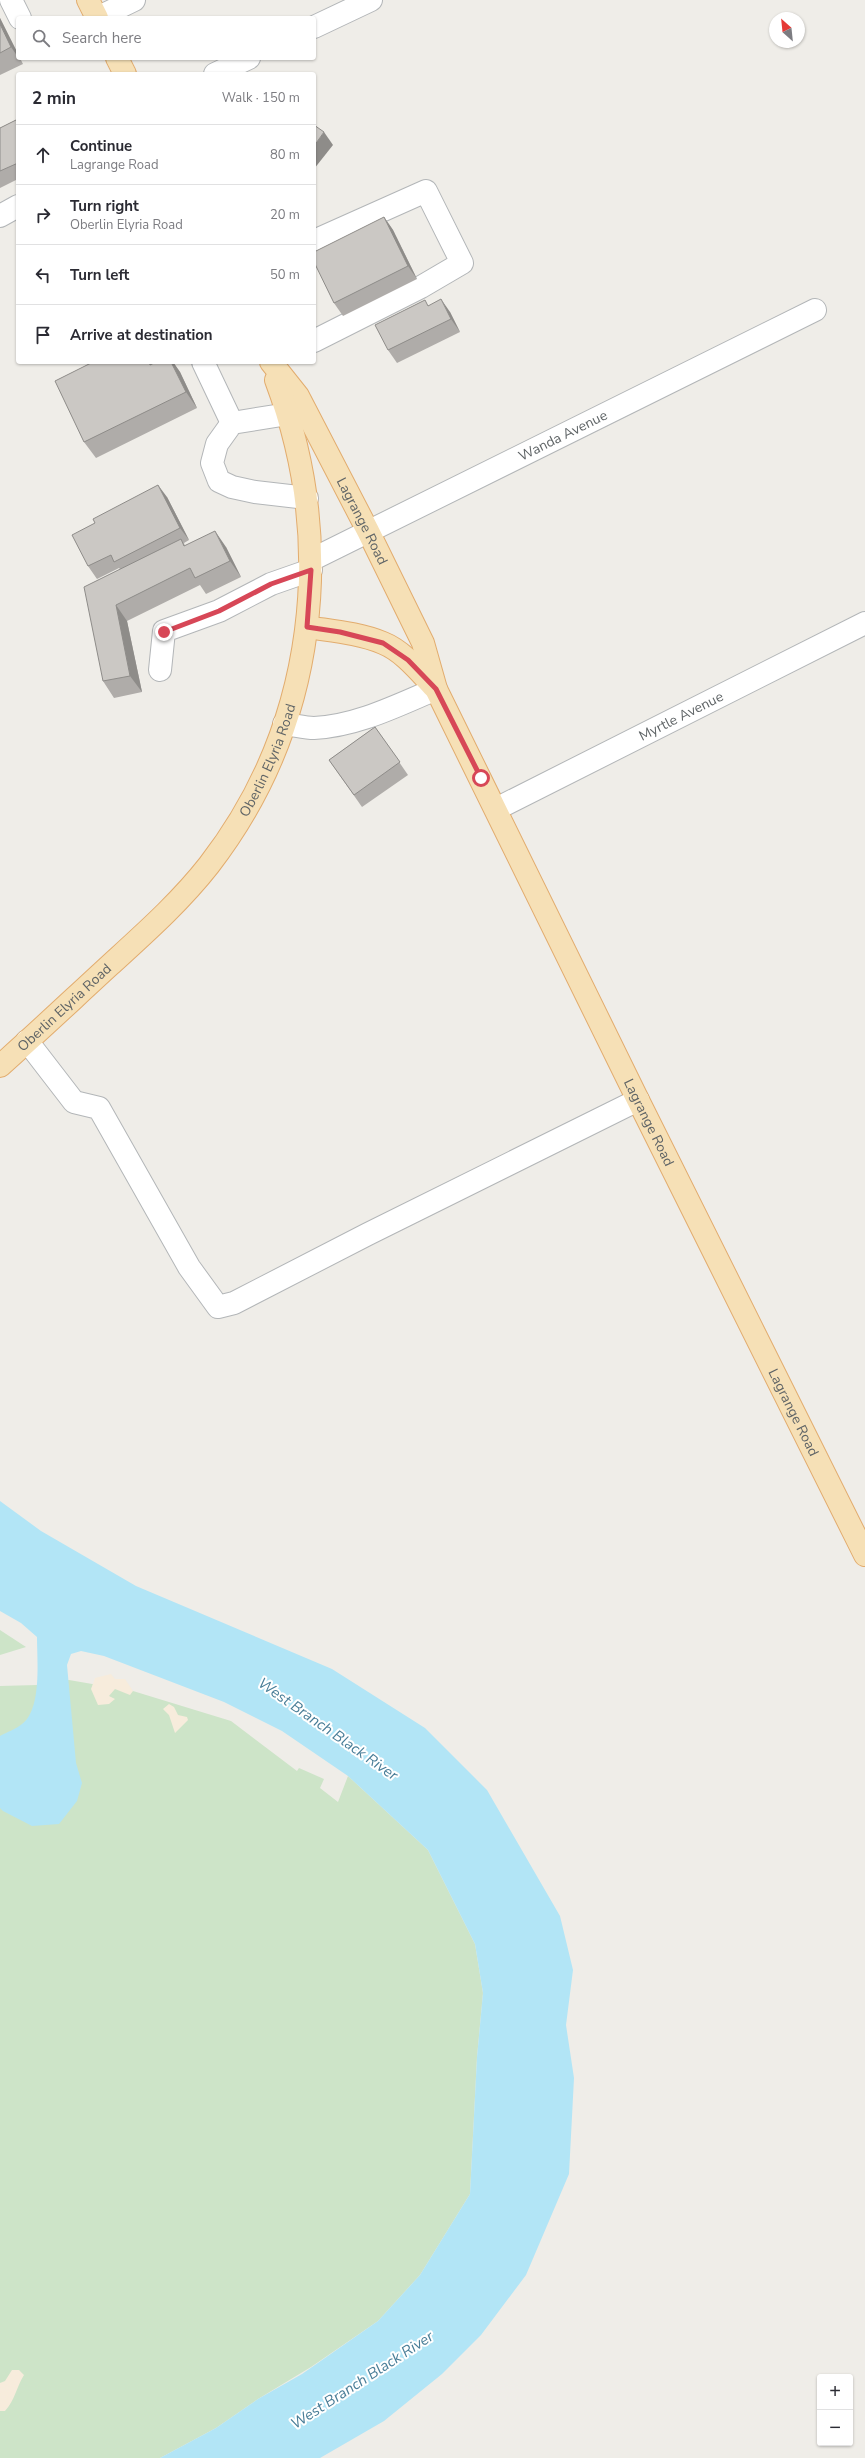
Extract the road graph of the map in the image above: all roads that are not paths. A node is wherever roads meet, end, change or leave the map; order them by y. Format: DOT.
graph roads {
  1 [pos="11,0"];
  2 [pos="88,0"];
  3 [pos="134,0"];
  4 [pos="371,0"];
  5 [pos="19,16"];
  6 [pos="96,16"];
  7 [pos="101,16"];
  8 [pos="316,26"];
  9 [pos="118,60"];
  10 [pos="245,60"];
  11 [pos="124,72"];
  12 [pos="219,72"];
  13 [pos="16,207"];
  14 [pos="0,216"];
  15 [pos="316,240"];
  16 [pos="815,310"];
  17 [pos="316,340"];
  18 [pos="204,364"];
  19 [pos="271,364"];
  20 [pos="272,364"];
  21 [pos="288,414"];
  22 [pos="232,423"];
  23 [pos="307,498"];
  24 [pos="368,531"];
  25 [pos="311,565"];
  26 [pos="865,623"];
  27 [pos="307,627"];
  28 [pos="160,670"];
  29 [pos="436,689"];
  30 [pos="284,724"];
  31 [pos="496,809"];
  32 [pos="27,1041"];
  33 [pos="0,1066"];
  34 [pos="638,1100"];
  35 [pos="865,1555"];
  1 -- 5 [label="street"];
  2 -- 6 [label="main road"];
  3 -- 7 [label="street"];
  4 -- 8 [label="street"];
  9 -- 11 [label="main road"];
  10 -- 12 [label="street"];
  13 -- 14 [label="street"];
  15 -- 17 [label="street"];
  16 -- 24 [label="street, Wanda Avenue"];
  18 -- 22 [label="street"];
  19 -- 21 [label="main road, Oberlin Elyria Road"];
  20 -- 24 [label="main road, Lagrange Road"];
  21 -- 22 [label="street"];
  21 -- 23 [label="main road, Oberlin Elyria Road"];
  22 -- 23 [label="street"];
  23 -- 25 [label="main road, Oberlin Elyria Road"];
  24 -- 25 [label="street, Wanda Avenue"];
  24 -- 29 [label="main road, Lagrange Road"];
  25 -- 27 [label="main road, Oberlin Elyria Road"];
  25 -- 28 [label="street, Wanda Avenue"];
  26 -- 31 [label="street, Myrtle Avenue"];
  27 -- 29 [label="main road, Lagrange Road"];
  27 -- 30 [label="main road, Oberlin Elyria Road"];
  29 -- 30 [label="street"];
  29 -- 31 [label="main road, Lagrange Road"];
  30 -- 32 [label="main road, Oberlin Elyria Road"];
  31 -- 34 [label="main road, Lagrange Road"];
  32 -- 33 [label="main road, Oberlin Elyria Road"];
  32 -- 34 [label="street"];
  34 -- 35 [label="main road, Lagrange Road"];
}
